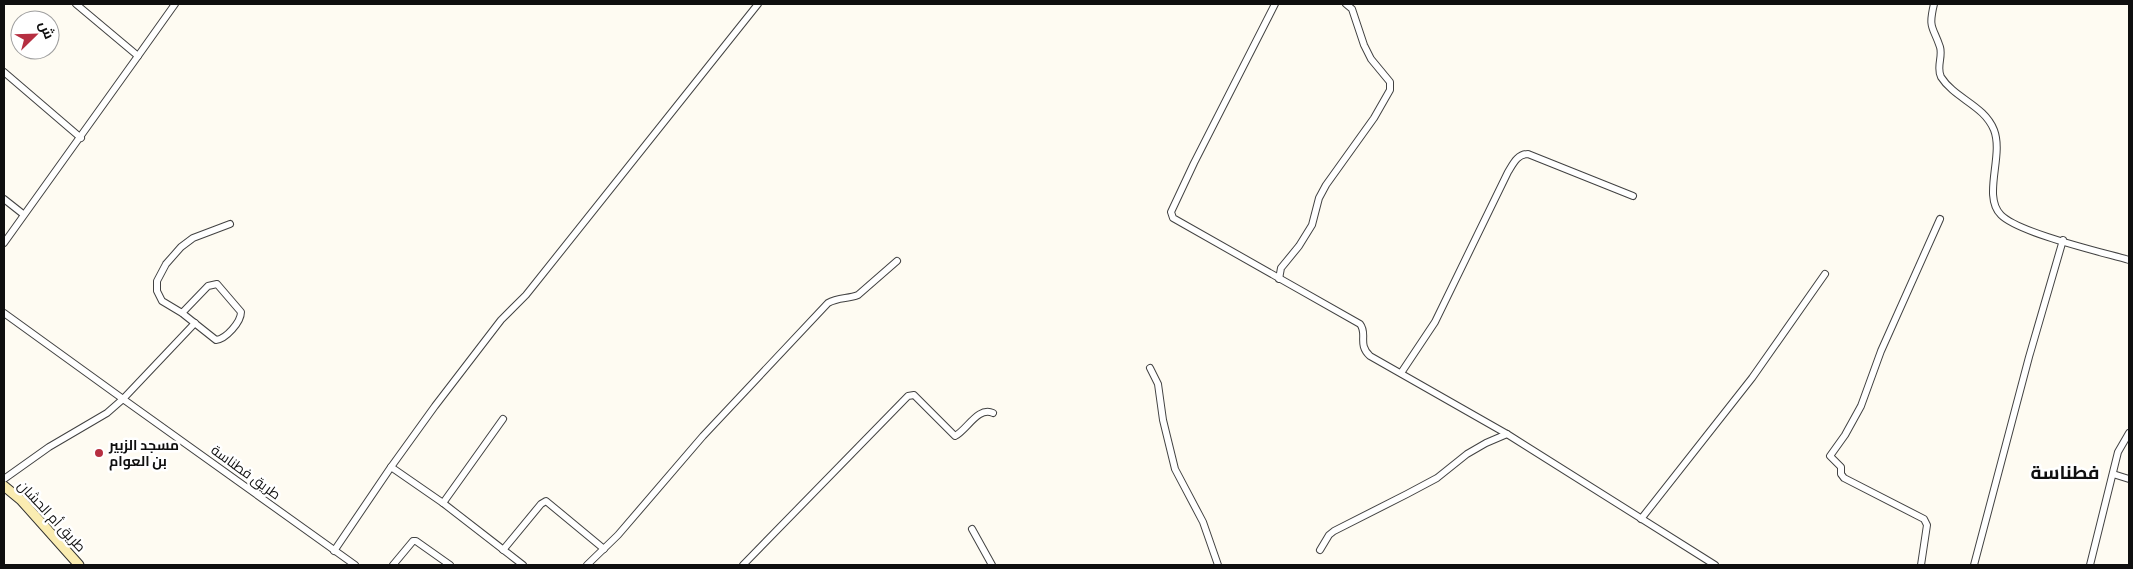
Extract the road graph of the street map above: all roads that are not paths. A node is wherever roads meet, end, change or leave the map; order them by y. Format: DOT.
graph roads {
  1 [pos="76,4"];
  2 [pos="175,4"];
  3 [pos="758,4"];
  4 [pos="1275,4"];
  5 [pos="1346,4"];
  6 [pos="1934,4"];
  7 [pos="138,56"];
  8 [pos="4,72"];
  9 [pos="81,138"];
  10 [pos="1633,196"];
  11 [pos="4,198"];
  12 [pos="23,214"];
  13 [pos="1940,219"];
  14 [pos="230,224"];
  15 [pos="2063,240"];
  16 [pos="4,243"];
  17 [pos="2129,260"];
  18 [pos="897,262"];
  19 [pos="1826,274"];
  20 [pos="1279,279"];
  21 [pos="4,313"];
  22 [pos="182,313"];
  23 [pos="195,323"];
  24 [pos="1150,368"];
  25 [pos="1401,373"];
  26 [pos="122,399"];
  27 [pos="993,413"];
  28 [pos="503,419"];
  29 [pos="2129,433"];
  30 [pos="1508,434"];
  31 [pos="391,467"];
  32 [pos="2113,474"];
  33 [pos="4,479"];
  34 [pos="2129,479"];
  35 [pos="4,486"];
  36 [pos="443,503"];
  37 [pos="1641,519"];
  38 [pos="972,529"];
  39 [pos="604,549"];
  40 [pos="503,550"];
  41 [pos="1320,550"];
  42 [pos="334,551"];
  43 [pos="79,565"];
  44 [pos="354,565"];
  45 [pos="393,565"];
  46 [pos="450,565"];
  47 [pos="523,565"];
  48 [pos="587,565"];
  49 [pos="742,565"];
  50 [pos="992,565"];
  51 [pos="1218,565"];
  52 [pos="1714,565"];
  53 [pos="1920,565"];
  54 [pos="1974,565"];
  55 [pos="2090,565"];
  1 -- 7 [label="street"];
  2 -- 7 [label="street"];
  3 -- 31 [label="street"];
  4 -- 20 [label="street"];
  5 -- 20 [label="street"];
  6 -- 15 [label="street"];
  7 -- 9 [label="street"];
  8 -- 9 [label="street"];
  9 -- 12 [label="street"];
  10 -- 25 [label="street"];
  11 -- 12 [label="street"];
  12 -- 16 [label="street"];
  13 -- 53 [label="street"];
  14 -- 22 [label="street"];
  15 -- 17 [label="street"];
  15 -- 54 [label="street"];
  18 -- 39 [label="street"];
  19 -- 37 [label="street"];
  20 -- 25 [label="street"];
  21 -- 26 [label="street, طريق فطناسة"];
  22 -- 23 [label="street"];
  22 -- 23 [label="street"];
  23 -- 26 [label="street"];
  24 -- 51 [label="street"];
  25 -- 30 [label="street"];
  26 -- 33 [label="street"];
  26 -- 42 [label="street, طريق فطناسة"];
  27 -- 49 [label="street"];
  28 -- 36 [label="street"];
  29 -- 32 [label="street"];
  30 -- 37 [label="street"];
  30 -- 41 [label="street"];
  31 -- 36 [label="street"];
  31 -- 42 [label="street"];
  32 -- 34 [label="street"];
  32 -- 55 [label="street"];
  35 -- 43 [label="street, طريق أم الحشان"];
  36 -- 40 [label="street"];
  37 -- 52 [label="street"];
  38 -- 50 [label="street"];
  39 -- 40 [label="street"];
  39 -- 48 [label="street"];
  40 -- 47 [label="street"];
  42 -- 44 [label="street, طريق فطناسة"];
  45 -- 46 [label="street"];
}
